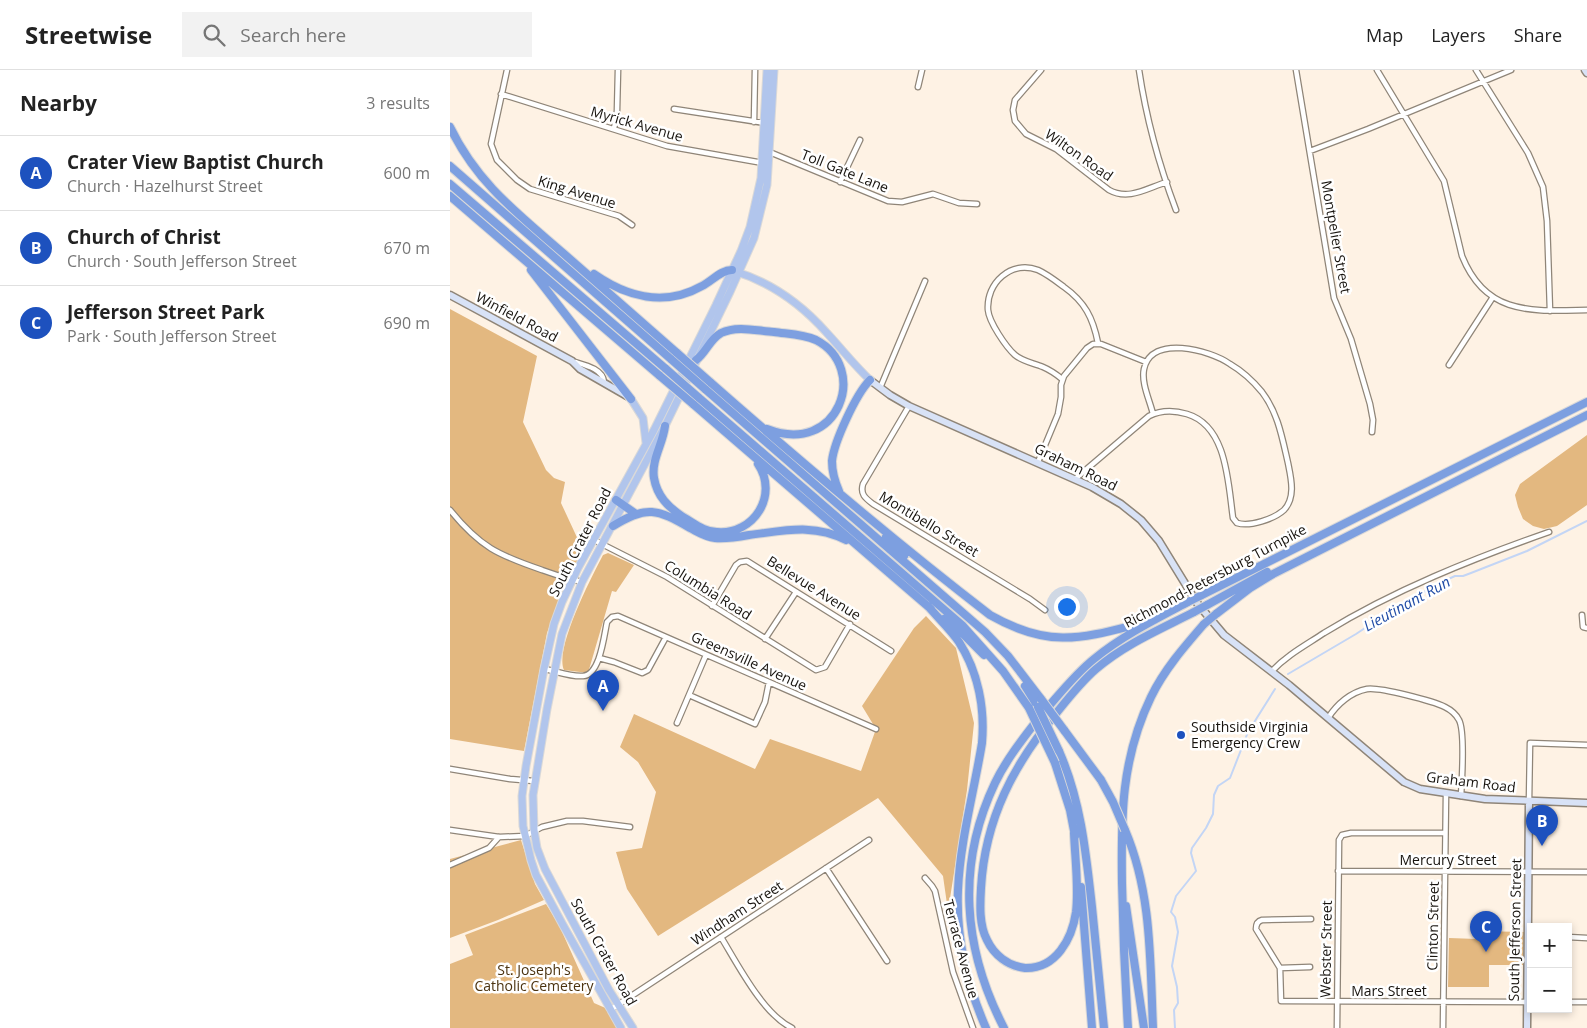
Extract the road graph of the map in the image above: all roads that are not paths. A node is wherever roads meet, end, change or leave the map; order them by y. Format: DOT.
graph roads {
  1 [pos="506,70"];
  2 [pos="618,70"];
  3 [pos="755,70"];
  4 [pos="767,70"];
  5 [pos="774,70"];
  6 [pos="922,70"];
  7 [pos="1041,70"];
  8 [pos="1139,70"];
  9 [pos="1296,70"];
  10 [pos="1377,70"];
  11 [pos="1476,70"];
  12 [pos="1511,70"];
  13 [pos="1483,81"];
  14 [pos="918,87"];
  15 [pos="501,94"];
  16 [pos="674,109"];
  17 [pos="1404,113"];
  18 [pos="754,122"];
  19 [pos="764,123"];
  20 [pos="450,127"];
  21 [pos="614,129"];
  22 [pos="860,140"];
  23 [pos="767,151"];
  24 [pos="1310,151"];
  25 [pos="766,163"];
  26 [pos="450,166"];
  27 [pos="840,182"];
  28 [pos="1167,182"];
  29 [pos="450,184"];
  30 [pos="450,196"];
  31 [pos="978,204"];
  32 [pos="1176,210"];
  33 [pos="632,225"];
  34 [pos="560,250"];
  35 [pos="521,257"];
  36 [pos="735,271"];
  37 [pos="925,281"];
  38 [pos="450,296"];
  39 [pos="1493,297"];
  40 [pos="1550,310"];
  41 [pos="1587,310"];
  42 [pos="1098,344"];
  43 [pos="696,360"];
  44 [pos="1146,362"];
  45 [pos="1449,365"];
  46 [pos="663,373"];
  47 [pos="1062,379"];
  48 [pos="870,380"];
  49 [pos="708,385"];
  50 [pos="880,388"];
  51 [pos="631,399"];
  52 [pos="695,401"];
  53 [pos="1587,402"];
  54 [pos="909,406"];
  55 [pos="1153,414"];
  56 [pos="1587,415"];
  57 [pos="665,426"];
  58 [pos="762,427"];
  59 [pos="1372,432"];
  60 [pos="646,444"];
  61 [pos="751,454"];
  62 [pos="1038,462"];
  63 [pos="1075,479"];
  64 [pos="840,493"];
  65 [pos="616,500"];
  66 [pos="624,505"];
  67 [pos="450,510"];
  68 [pos="636,514"];
  69 [pos="868,516"];
  70 [pos="613,526"];
  71 [pos="1549,532"];
  72 [pos="594,540"];
  73 [pos="602,545"];
  74 [pos="859,546"];
  75 [pos="1295,562"];
  76 [pos="572,580"];
  77 [pos="582,582"];
  78 [pos="796,592"];
  79 [pos="940,593"];
  80 [pos="712,606"];
  81 [pos="928,606"];
  82 [pos="1045,610"];
  83 [pos="1582,615"];
  84 [pos="1154,620"];
  85 [pos="850,624"];
  86 [pos="1587,628"];
  87 [pos="666,637"];
  88 [pos="765,639"];
  89 [pos="891,650"];
  90 [pos="706,655"];
  91 [pos="598,658"];
  92 [pos="544,669"];
  93 [pos="554,671"];
  94 [pos="1272,671"];
  95 [pos="770,682"];
  96 [pos="1019,693"];
  97 [pos="689,695"];
  98 [pos="1039,703"];
  99 [pos="1328,718"];
  100 [pos="677,723"];
  101 [pos="876,729"];
  102 [pos="1587,745"];
  103 [pos="450,769"];
  104 [pos="524,781"];
  105 [pos="534,781"];
  106 [pos="1446,794"];
  107 [pos="1461,796"];
  108 [pos="1529,802"];
  109 [pos="1587,803"];
  110 [pos="630,827"];
  111 [pos="450,830"];
  112 [pos="534,830"];
  113 [pos="1074,832"];
  114 [pos="1445,833"];
  115 [pos="525,836"];
  116 [pos="499,837"];
  117 [pos="869,840"];
  118 [pos="1121,850"];
  119 [pos="450,864"];
  120 [pos="826,868"];
  121 [pos="1338,871"];
  122 [pos="1445,871"];
  123 [pos="1528,871"];
  124 [pos="1587,872"];
  125 [pos="925,878"];
  126 [pos="1311,919"];
  127 [pos="1529,923"];
  128 [pos="721,937"];
  129 [pos="1572,937"];
  130 [pos="1587,938"];
  131 [pos="886,961"];
  132 [pos="1280,968"];
  133 [pos="1310,968"];
  134 [pos="1337,1002"];
  135 [pos="1443,1002"];
  136 [pos="1527,1002"];
  137 [pos="1572,1002"];
  138 [pos="1587,1002"];
  139 [pos="618,1005"];
  140 [pos="610,1010"];
  141 [pos="1528,1013"];
  142 [pos="621,1028"];
  143 [pos="633,1028"];
  144 [pos="792,1028"];
  145 [pos="973,1028"];
  146 [pos="986,1028"];
  147 [pos="1004,1028"];
  148 [pos="1092,1028"];
  149 [pos="1104,1028"];
  150 [pos="1128,1028"];
  151 [pos="1144,1028"];
  152 [pos="1153,1028"];
  153 [pos="1337,1028"];
  154 [pos="1443,1028"];
  155 [pos="1527,1028"];
  1 -- 15 [label="street, King Avenue"];
  2 -- 21 [label="street"];
  3 -- 18 [label="street"];
  4 -- 19 [label="main road, South Crater Road"];
  5 -- 23 [label="main road, South Crater Road"];
  6 -- 14 [label="street"];
  7 -- 28 [label="street, Wilton Road"];
  8 -- 28 [label="street"];
  9 -- 24 [label="street, Montpelier Street"];
  10 -- 17 [label="street"];
  11 -- 13 [label="street"];
  12 -- 13 [label="street"];
  13 -- 17 [label="street"];
  13 -- 40 [label="street"];
  15 -- 21 [label="street, Myrick Avenue"];
  15 -- 33 [label="street, King Avenue"];
  16 -- 18 [label="street"];
  17 -- 24 [label="street"];
  17 -- 39 [label="street"];
  18 -- 19 [label="street"];
  19 -- 23 [label="main road, South Crater Road"];
  20 -- 34 [label="highway"];
  21 -- 25 [label="street, Myrick Avenue"];
  22 -- 27 [label="street"];
  23 -- 25 [label="main road, South Crater Road"];
  23 -- 27 [label="street, Toll Gate Lane"];
  24 -- 59 [label="street, Montpelier Street"];
  25 -- 36 [label="main road, South Crater Road"];
  26 -- 49 [label="highway, bridge"];
  27 -- 31 [label="street, Toll Gate Lane"];
  28 -- 32 [label="street"];
  29 -- 46 [label="highway"];
  30 -- 35 [label="highway"];
  34 -- 36 [label="highway"];
  34 -- 49 [label="highway, bridge"];
  35 -- 46 [label="highway"];
  35 -- 51 [label="highway"];
  36 -- 43 [label="main road, South Crater Road"];
  36 -- 48 [label="main road, Graham Road"];
  36 -- 60 [label="main road, South Crater Road"];
  37 -- 50 [label="street"];
  38 -- 51 [label="main road, Winfield Road"];
  39 -- 40 [label="street"];
  39 -- 45 [label="street"];
  40 -- 41 [label="street"];
  42 -- 44 [label="street"];
  42 -- 47 [label="street"];
  42 -- 47 [label="street"];
  43 -- 57 [label="main road, South Crater Road"];
  43 -- 58 [label="highway"];
  44 -- 55 [label="street"];
  44 -- 55 [label="street"];
  46 -- 52 [label="highway, bridge"];
  47 -- 62 [label="street"];
  48 -- 50 [label="main road, Graham Road"];
  48 -- 64 [label="highway"];
  49 -- 58 [label="highway"];
  49 -- 79 [label="highway"];
  50 -- 54 [label="main road, Graham Road"];
  51 -- 60 [label="main road, Winfield Road"];
  52 -- 61 [label="highway"];
  52 -- 96 [label="highway"];
  53 -- 84 [label="highway, Richmond-Petersburg Turnpike, bridge"];
  54 -- 62 [label="main road, Graham Road"];
  54 -- 82 [label="street, Montibello Street"];
  55 -- 63 [label="street"];
  56 -- 75 [label="highway, Richmond-Petersburg Turnpike"];
  57 -- 61 [label="highway"];
  57 -- 66 [label="main road, South Crater Road"];
  58 -- 64 [label="highway"];
  60 -- 65 [label="main road, South Crater Road"];
  61 -- 74 [label="highway"];
  62 -- 63 [label="main road, Graham Road"];
  63 -- 94 [label="main road, Graham Road"];
  64 -- 69 [label="highway"];
  65 -- 66 [label="highway"];
  65 -- 72 [label="main road, South Crater Road"];
  66 -- 68 [label="highway"];
  66 -- 70 [label="main road, South Crater Road"];
  67 -- 76 [label="street"];
  68 -- 70 [label="highway"];
  68 -- 74 [label="highway"];
  69 -- 79 [label="highway"];
  69 -- 84 [label="highway"];
  70 -- 73 [label="main road, South Crater Road"];
  71 -- 94 [label="street"];
  72 -- 73 [label="street, Columbia Road"];
  72 -- 76 [label="main road, South Crater Road"];
  73 -- 77 [label="main road, South Crater Road"];
  73 -- 80 [label="street, Columbia Road"];
  74 -- 81 [label="highway"];
  75 -- 113 [label="highway, bridge"];
  75 -- 118 [label="highway, Richmond-Petersburg Turnpike, bridge"];
  76 -- 77 [label="street"];
  76 -- 92 [label="main road, South Crater Road"];
  77 -- 93 [label="main road, South Crater Road"];
  78 -- 80 [label="street, Bellevue Avenue"];
  78 -- 85 [label="street, Bellevue Avenue"];
  78 -- 88 [label="street"];
  79 -- 98 [label="highway"];
  80 -- 88 [label="street, Columbia Road"];
  81 -- 96 [label="highway"];
  81 -- 146 [label="highway"];
  83 -- 86 [label="street"];
  84 -- 147 [label="highway, Richmond-Petersburg Turnpike"];
  85 -- 88 [label="street, Columbia Road"];
  85 -- 89 [label="street, Bellevue Avenue"];
  87 -- 90 [label="street, Greensville Avenue"];
  87 -- 91 [label="street"];
  87 -- 91 [label="street, Greensville Avenue"];
  90 -- 95 [label="street, Greensville Avenue"];
  90 -- 97 [label="street"];
  91 -- 93 [label="street"];
  92 -- 93 [label="street"];
  92 -- 104 [label="main road, South Crater Road"];
  93 -- 105 [label="main road, South Crater Road"];
  94 -- 99 [label="main road, Graham Road"];
  95 -- 97 [label="street"];
  95 -- 101 [label="street, Greensville Avenue"];
  96 -- 113 [label="highway, bridge"];
  97 -- 100 [label="street"];
  98 -- 149 [label="highway, bridge"];
  98 -- 152 [label="highway, bridge"];
  99 -- 106 [label="main road, Graham Road"];
  99 -- 107 [label="street"];
  102 -- 108 [label="street, South Jefferson Street"];
  103 -- 104 [label="street"];
  104 -- 105 [label="street"];
  104 -- 115 [label="main road, South Crater Road"];
  105 -- 112 [label="main road, South Crater Road"];
  106 -- 107 [label="main road, Graham Road"];
  106 -- 114 [label="street, Clinton Street"];
  107 -- 108 [label="main road, Graham Road"];
  108 -- 109 [label="main road, Graham Road"];
  108 -- 123 [label="main road, South Jefferson Street"];
  110 -- 112 [label="street"];
  111 -- 116 [label="street"];
  112 -- 115 [label="street"];
  112 -- 139 [label="main road, South Crater Road"];
  113 -- 148 [label="highway"];
  114 -- 121 [label="street, Webster Street"];
  114 -- 122 [label="street, Clinton Street"];
  115 -- 116 [label="street"];
  115 -- 140 [label="main road, South Crater Road"];
  116 -- 119 [label="street"];
  117 -- 120 [label="street, Windham Street"];
  118 -- 150 [label="highway, Richmond-Petersburg Turnpike"];
  118 -- 151 [label="highway"];
  120 -- 128 [label="street, Windham Street"];
  120 -- 131 [label="street"];
  121 -- 122 [label="street, Mercury Street"];
  121 -- 134 [label="street, Webster Street"];
  122 -- 123 [label="street, Mercury Street"];
  122 -- 135 [label="street, Clinton Street"];
  123 -- 124 [label="street, Mercury Street"];
  123 -- 127 [label="main road, South Jefferson Street"];
  125 -- 145 [label="street, Terrace Avenue"];
  126 -- 132 [label="street"];
  128 -- 139 [label="street, Windham Street"];
  128 -- 144 [label="street"];
  129 -- 130 [label="street"];
  132 -- 133 [label="street"];
  132 -- 134 [label="street, Mars Street"];
  134 -- 135 [label="street, Mars Street"];
  134 -- 153 [label="street, Webster Street"];
  135 -- 136 [label="street, Mars Street"];
  135 -- 154 [label="street, Clinton Street"];
  137 -- 138 [label="street"];
  139 -- 140 [label="street, Windham Street"];
  139 -- 143 [label="main road, South Crater Road"];
  140 -- 142 [label="main road, South Crater Road"];
  141 -- 155 [label="main road, South Jefferson Street"];
}
